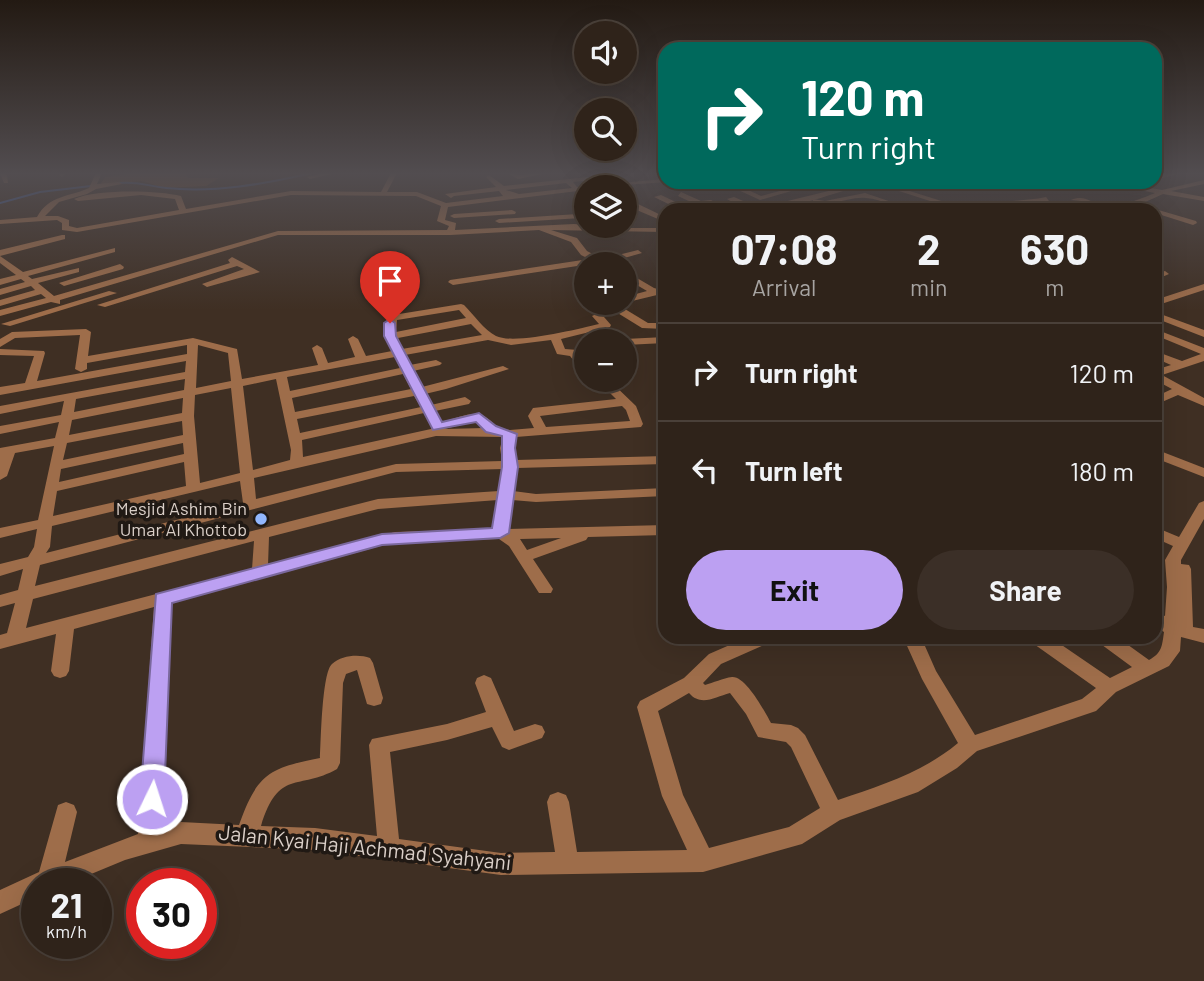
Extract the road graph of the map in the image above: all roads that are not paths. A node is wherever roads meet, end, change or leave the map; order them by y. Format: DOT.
graph roads {
  1 [pos="19,219"];
  2 [pos="60,219"];
  3 [pos="148,219"];
  4 [pos="441,219"];
  5 [pos="465,219"];
  6 [pos="489,219"];
  7 [pos="506,219"];
  8 [pos="1179,219"];
  9 [pos="0,222"];
  10 [pos="1193,223"];
  11 [pos="453,225"];
  12 [pos="574,227"];
  13 [pos="637,229"];
  14 [pos="508,230"];
  15 [pos="658,230"];
  16 [pos="0,245"];
  17 [pos="81,250"];
  18 [pos="112,250"];
  19 [pos="215,251"];
  20 [pos="583,252"];
  21 [pos="28,255"];
  22 [pos="3,261"];
  23 [pos="121,262"];
  24 [pos="238,263"];
  25 [pos="574,266"];
  26 [pos="22,275"];
  27 [pos="637,281"];
  28 [pos="0,282"];
  29 [pos="453,282"];
  30 [pos="207,284"];
  31 [pos="37,287"];
  32 [pos="1204,287"];
  33 [pos="126,289"];
  34 [pos="0,292"];
  35 [pos="658,292"];
  36 [pos="658,294"];
  37 [pos="53,299"];
  38 [pos="637,299"];
  39 [pos="1162,301"];
  40 [pos="0,303"];
  41 [pos="102,305"];
  42 [pos="64,307"];
  43 [pos="0,313"];
  44 [pos="599,315"];
  45 [pos="632,315"];
  46 [pos="1162,318"];
  47 [pos="474,320"];
  48 [pos="6,324"];
  49 [pos="658,326"];
  50 [pos="1162,332"];
  51 [pos="1204,334"];
  52 [pos="554,335"];
  53 [pos="390,336"];
  54 [pos="489,337"];
  55 [pos="353,339"];
  56 [pos="533,339"];
  57 [pos="192,341"];
  58 [pos="658,341"];
  59 [pos="637,342"];
  60 [pos="0,344"];
  61 [pos="317,348"];
  62 [pos="0,352"];
  63 [pos="574,352"];
  64 [pos="529,353"];
  65 [pos="401,354"];
  66 [pos="1204,354"];
  67 [pos="190,357"];
  68 [pos="1162,357"];
  69 [pos="83,360"];
  70 [pos="362,360"];
  71 [pos="436,363"];
  72 [pos="1182,365"];
  73 [pos="324,368"];
  74 [pos="408,369"];
  75 [pos="503,369"];
  76 [pos="1162,372"];
  77 [pos="191,374"];
  78 [pos="281,376"];
  79 [pos="79,377"];
  80 [pos="1162,378"];
  81 [pos="236,383"];
  82 [pos="30,386"];
  83 [pos="418,390"];
  84 [pos="0,391"];
  85 [pos="1180,391"];
  86 [pos="615,392"];
  87 [pos="188,394"];
  88 [pos="286,396"];
  89 [pos="71,397"];
  90 [pos="1162,398"];
  91 [pos="465,401"];
  92 [pos="625,402"];
  93 [pos="1204,402"];
  94 [pos="0,410"];
  95 [pos="428,410"];
  96 [pos="188,416"];
  97 [pos="291,416"];
  98 [pos="64,418"];
  99 [pos="0,430"];
  100 [pos="437,430"];
  101 [pos="541,430"];
  102 [pos="510,434"];
  103 [pos="188,438"];
  104 [pos="294,438"];
  105 [pos="60,441"];
  106 [pos="4,452"];
  107 [pos="1162,456"];
  108 [pos="189,457"];
  109 [pos="658,460"];
  110 [pos="296,462"];
  111 [pos="56,466"];
  112 [pos="510,467"];
  113 [pos="1204,473"];
  114 [pos="246,475"];
  115 [pos="0,476"];
  116 [pos="51,488"];
  117 [pos="193,489"];
  118 [pos="658,492"];
  119 [pos="506,495"];
  120 [pos="250,506"];
  121 [pos="1204,506"];
  122 [pos="43,523"];
  123 [pos="658,530"];
  124 [pos="0,533"];
  125 [pos="500,533"];
  126 [pos="591,533"];
  127 [pos="262,534"];
  128 [pos="1162,535"];
  129 [pos="1182,544"];
  130 [pos="523,557"];
  131 [pos="33,562"];
  132 [pos="1183,569"];
  133 [pos="0,570"];
  134 [pos="260,573"];
  135 [pos="545,589"];
  136 [pos="26,595"];
  137 [pos="163,599"];
  138 [pos="0,601"];
  139 [pos="1162,620"];
  140 [pos="66,624"];
  141 [pos="1180,626"];
  142 [pos="1204,627"];
  143 [pos="1204,636"];
  144 [pos="7,640"];
  145 [pos="749,644"];
  146 [pos="915,644"];
  147 [pos="1047,644"];
  148 [pos="1114,644"];
  149 [pos="1148,669"];
  150 [pos="60,671"];
  151 [pos="484,683"];
  152 [pos="691,683"];
  153 [pos="1110,687"];
  154 [pos="374,698"];
  155 [pos="496,717"];
  156 [pos="535,732"];
  157 [pos="970,745"];
  158 [pos="558,802"];
  159 [pos="66,812"];
  160 [pos="833,812"];
  161 [pos="247,836"];
  162 [pos="149,842"];
  163 [pos="389,849"];
  164 [pos="703,861"];
  165 [pos="568,863"];
  166 [pos="47,868"];
  167 [pos="81,868"];
  168 [pos="21,892"];
  169 [pos="0,902"];
  1 -- 9 [label="street"];
  2 -- 3 [label="street"];
  4 -- 11 [label="street"];
  5 -- 11 [label="street"];
  6 -- 11 [label="street"];
  7 -- 14 [label="street"];
  8 -- 10 [label="street"];
  11 -- 14 [label="street"];
  11 -- 19 [label="street"];
  11 -- 20 [label="street"];
  12 -- 14 [label="street"];
  13 -- 15 [label="street"];
  16 -- 22 [label="street"];
  17 -- 22 [label="street"];
  18 -- 26 [label="street"];
  19 -- 24 [label="street"];
  19 -- 37 [label="street"];
  21 -- 22 [label="street"];
  22 -- 26 [label="street"];
  23 -- 31 [label="street"];
  24 -- 30 [label="street"];
  24 -- 41 [label="street"];
  25 -- 29 [label="street"];
  26 -- 28 [label="street"];
  26 -- 31 [label="street"];
  27 -- 35 [label="street"];
  31 -- 34 [label="street"];
  31 -- 37 [label="street"];
  31 -- 40 [label="street"];
  32 -- 39 [label="street"];
  33 -- 42 [label="street"];
  36 -- 38 [label="street"];
  37 -- 42 [label="street"];
  37 -- 43 [label="street"];
  42 -- 48 [label="street"];
  44 -- 52 [label="street"];
  45 -- 49 [label="street"];
  46 -- 51 [label="street"];
  47 -- 53 [label="street"];
  47 -- 53 [label="street"];
  47 -- 54 [label="street"];
  50 -- 66 [label="street"];
  52 -- 56 [label="street"];
  52 -- 63 [label="street"];
  53 -- 65 [label="street"];
  54 -- 56 [label="street"];
  54 -- 65 [label="street"];
  55 -- 70 [label="street"];
  56 -- 64 [label="street"];
  57 -- 67 [label="street"];
  57 -- 69 [label="street"];
  57 -- 81 [label="street"];
  58 -- 59 [label="street"];
  60 -- 69 [label="street"];
  61 -- 73 [label="street"];
  62 -- 82 [label="street"];
  65 -- 70 [label="street"];
  65 -- 74 [label="street"];
  66 -- 72 [label="street"];
  67 -- 77 [label="street"];
  67 -- 79 [label="street"];
  68 -- 72 [label="street"];
  69 -- 79 [label="street"];
  70 -- 73 [label="street"];
  71 -- 74 [label="street"];
  72 -- 76 [label="street"];
  73 -- 78 [label="street"];
  74 -- 83 [label="street"];
  74 -- 88 [label="street"];
  75 -- 83 [label="street"];
  77 -- 87 [label="street"];
  77 -- 89 [label="street"];
  78 -- 81 [label="street"];
  78 -- 88 [label="street"];
  79 -- 82 [label="street"];
  80 -- 85 [label="street"];
  81 -- 87 [label="street"];
  81 -- 114 [label="street"];
  82 -- 84 [label="street"];
  83 -- 95 [label="street"];
  83 -- 97 [label="street"];
  85 -- 90 [label="street"];
  85 -- 93 [label="street"];
  86 -- 92 [label="street"];
  87 -- 96 [label="street"];
  87 -- 98 [label="street"];
  88 -- 97 [label="street"];
  89 -- 94 [label="street"];
  89 -- 98 [label="street"];
  91 -- 95 [label="street"];
  92 -- 101 [label="street"];
  92 -- 101 [label="street"];
  95 -- 100 [label="street"];
  95 -- 104 [label="street"];
  96 -- 103 [label="street"];
  96 -- 105 [label="street"];
  97 -- 104 [label="street"];
  98 -- 99 [label="street"];
  98 -- 105 [label="street"];
  100 -- 102 [label="street"];
  100 -- 110 [label="street"];
  101 -- 102 [label="street"];
  102 -- 112 [label="street"];
  103 -- 108 [label="street"];
  103 -- 111 [label="street"];
  104 -- 110 [label="street"];
  105 -- 106 [label="street"];
  105 -- 111 [label="street"];
  106 -- 115 [label="street"];
  107 -- 113 [label="street"];
  108 -- 116 [label="street"];
  108 -- 117 [label="street"];
  109 -- 112 [label="street"];
  110 -- 114 [label="street"];
  111 -- 116 [label="street"];
  112 -- 119 [label="street"];
  112 -- 120 [label="street"];
  114 -- 117 [label="street"];
  114 -- 120 [label="street"];
  116 -- 122 [label="street"];
  117 -- 122 [label="street"];
  118 -- 119 [label="street"];
  119 -- 125 [label="street"];
  119 -- 127 [label="street"];
  120 -- 131 [label="street"];
  121 -- 129 [label="street"];
  122 -- 124 [label="street"];
  122 -- 131 [label="street"];
  123 -- 126 [label="street"];
  125 -- 126 [label="street"];
  125 -- 130 [label="street"];
  125 -- 134 [label="street"];
  126 -- 130 [label="street"];
  127 -- 134 [label="street"];
  127 -- 136 [label="street"];
  128 -- 129 [label="street"];
  129 -- 141 [label="street"];
  130 -- 135 [label="street"];
  131 -- 133 [label="street"];
  131 -- 136 [label="street"];
  132 -- 141 [label="street"];
  134 -- 137 [label="street"];
  136 -- 138 [label="street"];
  136 -- 144 [label="street"];
  137 -- 140 [label="street"];
  137 -- 162 [label="street"];
  139 -- 141 [label="street"];
  140 -- 144 [label="street"];
  140 -- 150 [label="street"];
  141 -- 142 [label="street"];
  141 -- 143 [label="street"];
  141 -- 149 [label="street, Jalan Kyai Haji Achmad Syahyani"];
  145 -- 152 [label="street"];
  146 -- 157 [label="street"];
  147 -- 153 [label="street"];
  148 -- 149 [label="street"];
  149 -- 153 [label="street, Jalan Kyai Haji Achmad Syahyani"];
  151 -- 155 [label="street"];
  152 -- 160 [label="street"];
  152 -- 164 [label="street"];
  153 -- 157 [label="street, Jalan Kyai Haji Achmad Syahyani"];
  154 -- 161 [label="street"];
  155 -- 156 [label="street"];
  155 -- 163 [label="street"];
  157 -- 160 [label="street, Jalan Kyai Haji Achmad Syahyani"];
  158 -- 165 [label="street"];
  159 -- 166 [label="street"];
  160 -- 164 [label="street, Jalan Kyai Haji Achmad Syahyani"];
  161 -- 162 [label="street, Jalan Kyai Haji Achmad Syahyani"];
  161 -- 163 [label="street, Jalan Kyai Haji Achmad Syahyani"];
  162 -- 167 [label="street, Jalan Kyai Haji Achmad Syahyani"];
  163 -- 165 [label="street, Jalan Kyai Haji Achmad Syahyani"];
  164 -- 165 [label="street, Jalan Kyai Haji Achmad Syahyani"];
  168 -- 169 [label="street, Jalan Kyai Haji Achmad Syahyani"];
}
